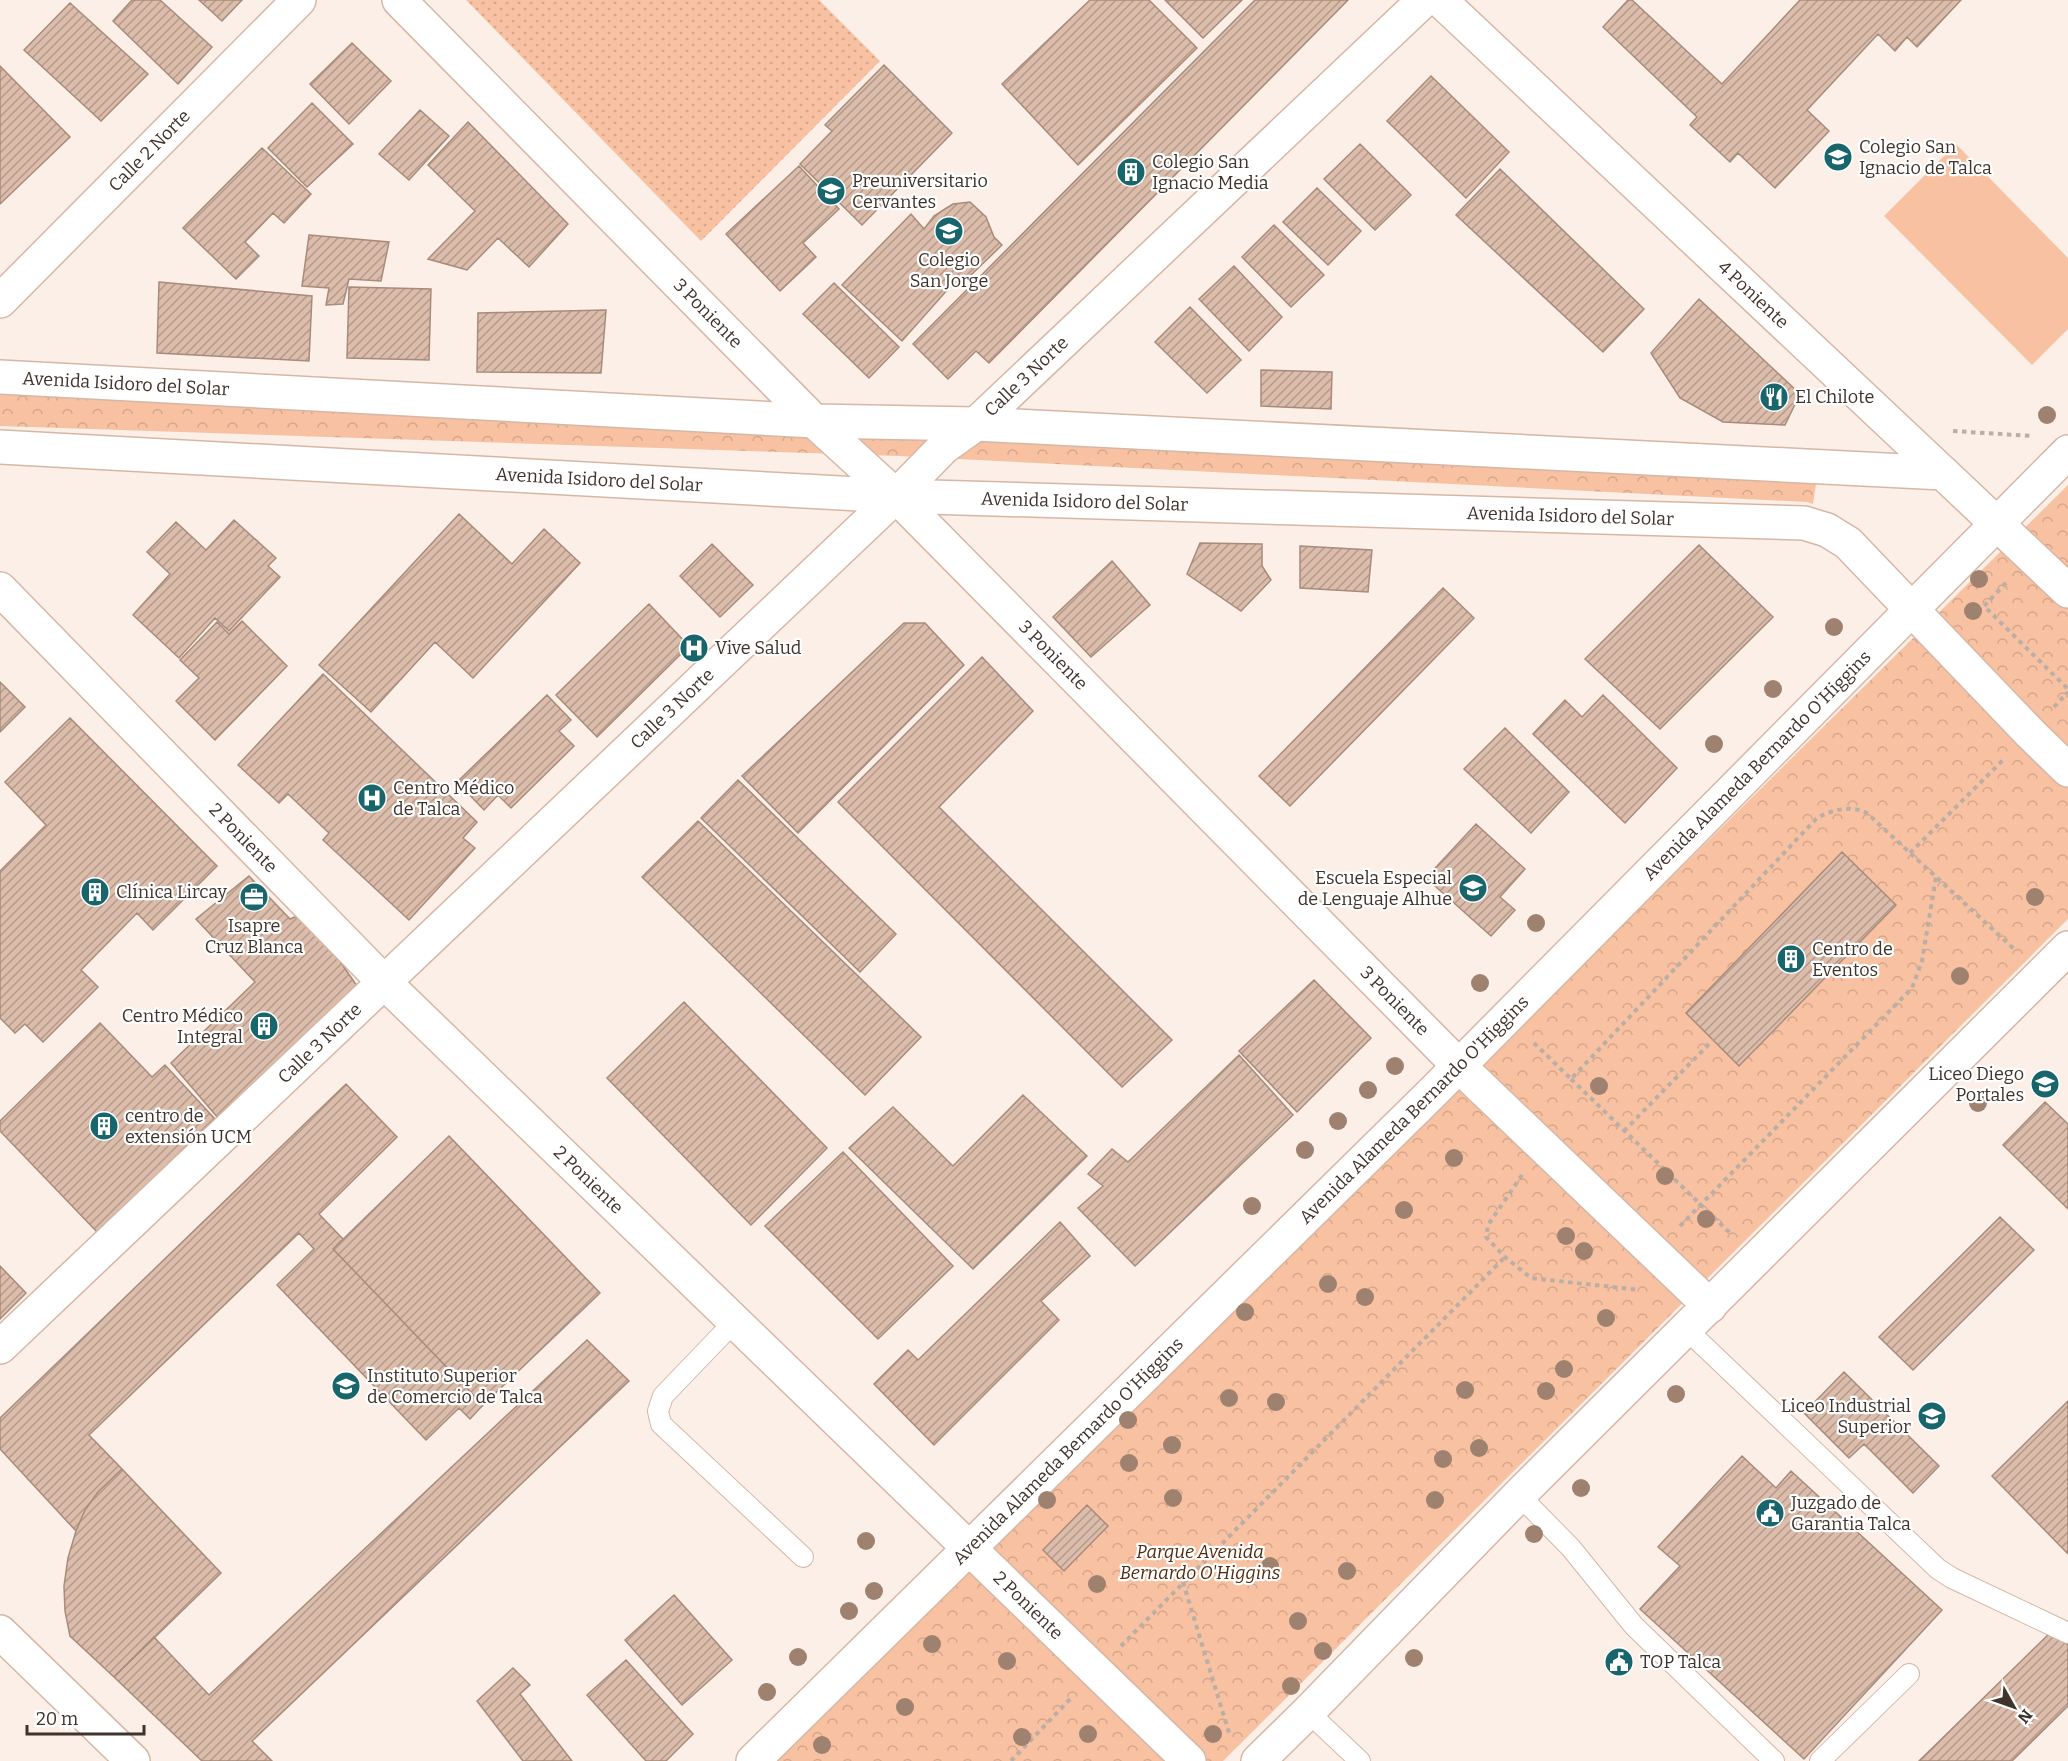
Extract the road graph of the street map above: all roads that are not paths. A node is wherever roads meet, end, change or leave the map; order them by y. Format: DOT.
graph roads {
  1 [pos="299,0"];
  2 [pos="399,0"];
  3 [pos="1424,0"];
  4 [pos="1440,0"];
  5 [pos="0,301"];
  6 [pos="0,377"];
  7 [pos="814,421"];
  8 [pos="976,424"];
  9 [pos="0,447"];
  10 [pos="2064,456"];
  11 [pos="1935,465"];
  12 [pos="896,496"];
  13 [pos="1997,522"];
  14 [pos="0,589"];
  15 [pos="2068,591"];
  16 [pos="1911,608"];
  17 [pos="2068,770"];
  18 [pos="2068,948"];
  19 [pos="384,982"];
  20 [pos="1459,1065"];
  21 [pos="1710,1306"];
  22 [pos="735,1321"];
  23 [pos="1686,1329"];
  24 [pos="0,1347"];
  25 [pos="1519,1495"];
  26 [pos="970,1548"];
  27 [pos="803,1557"];
  28 [pos="0,1632"];
  29 [pos="2068,1633"];
  30 [pos="1909,1674"];
  31 [pos="1308,1712"];
  32 [pos="133,1761"];
  33 [pos="753,1761"];
  34 [pos="1189,1761"];
  35 [pos="1258,1761"];
  36 [pos="1360,1761"];
  37 [pos="1774,1761"];
  38 [pos="1820,1761"];
  1 -- 5 [label="main road, Calle 2 Norte"];
  2 -- 7 [label="main road, 3 Poniente"];
  3 -- 8 [label="main road, Calle 3 Norte"];
  4 -- 11 [label="main road, 4 Poniente"];
  6 -- 7 [label="main road, Avenida Isidoro del Solar"];
  7 -- 8 [label="main road, Avenida Isidoro del Solar"];
  7 -- 12 [label="main road, 3 Poniente"];
  8 -- 11 [label="main road, Avenida Isidoro del Solar"];
  8 -- 12 [label="main road, Calle 3 Norte"];
  9 -- 12 [label="main road, Avenida Isidoro del Solar"];
  10 -- 13 [label="main road, Avenida Alameda Bernardo O'Higgins"];
  11 -- 13 [label="main road, 4 Poniente"];
  12 -- 16 [label="main road, Avenida Isidoro del Solar"];
  12 -- 19 [label="main road, Calle 3 Norte"];
  12 -- 20 [label="main road, 3 Poniente"];
  13 -- 15 [label="main road, 4 Poniente"];
  13 -- 16 [label="main road, Avenida Alameda Bernardo O'Higgins"];
  14 -- 19 [label="main road, 2 Poniente"];
  16 -- 17 [label="main road, Avenida Isidoro del Solar"];
  16 -- 20 [label="main road, Avenida Alameda Bernardo O'Higgins"];
  18 -- 21 [label="main road"];
  19 -- 22 [label="main road, 2 Poniente"];
  19 -- 24 [label="main road, Calle 3 Norte"];
  20 -- 21 [label="main road, 3 Poniente"];
  20 -- 26 [label="main road, Avenida Alameda Bernardo O'Higgins"];
  21 -- 23 [label="main road"];
  22 -- 26 [label="main road, 2 Poniente"];
  22 -- 27 [label="lane"];
  23 -- 25 [label="main road"];
  23 -- 29 [label="lane"];
  25 -- 31 [label="main road"];
  25 -- 37 [label="lane"];
  26 -- 33 [label="main road, Avenida Alameda Bernardo O'Higgins"];
  26 -- 34 [label="main road, 2 Poniente"];
  28 -- 32 [label="main road"];
  30 -- 38 [label="lane"];
  31 -- 35 [label="main road"];
  31 -- 36 [label="lane"];
}
